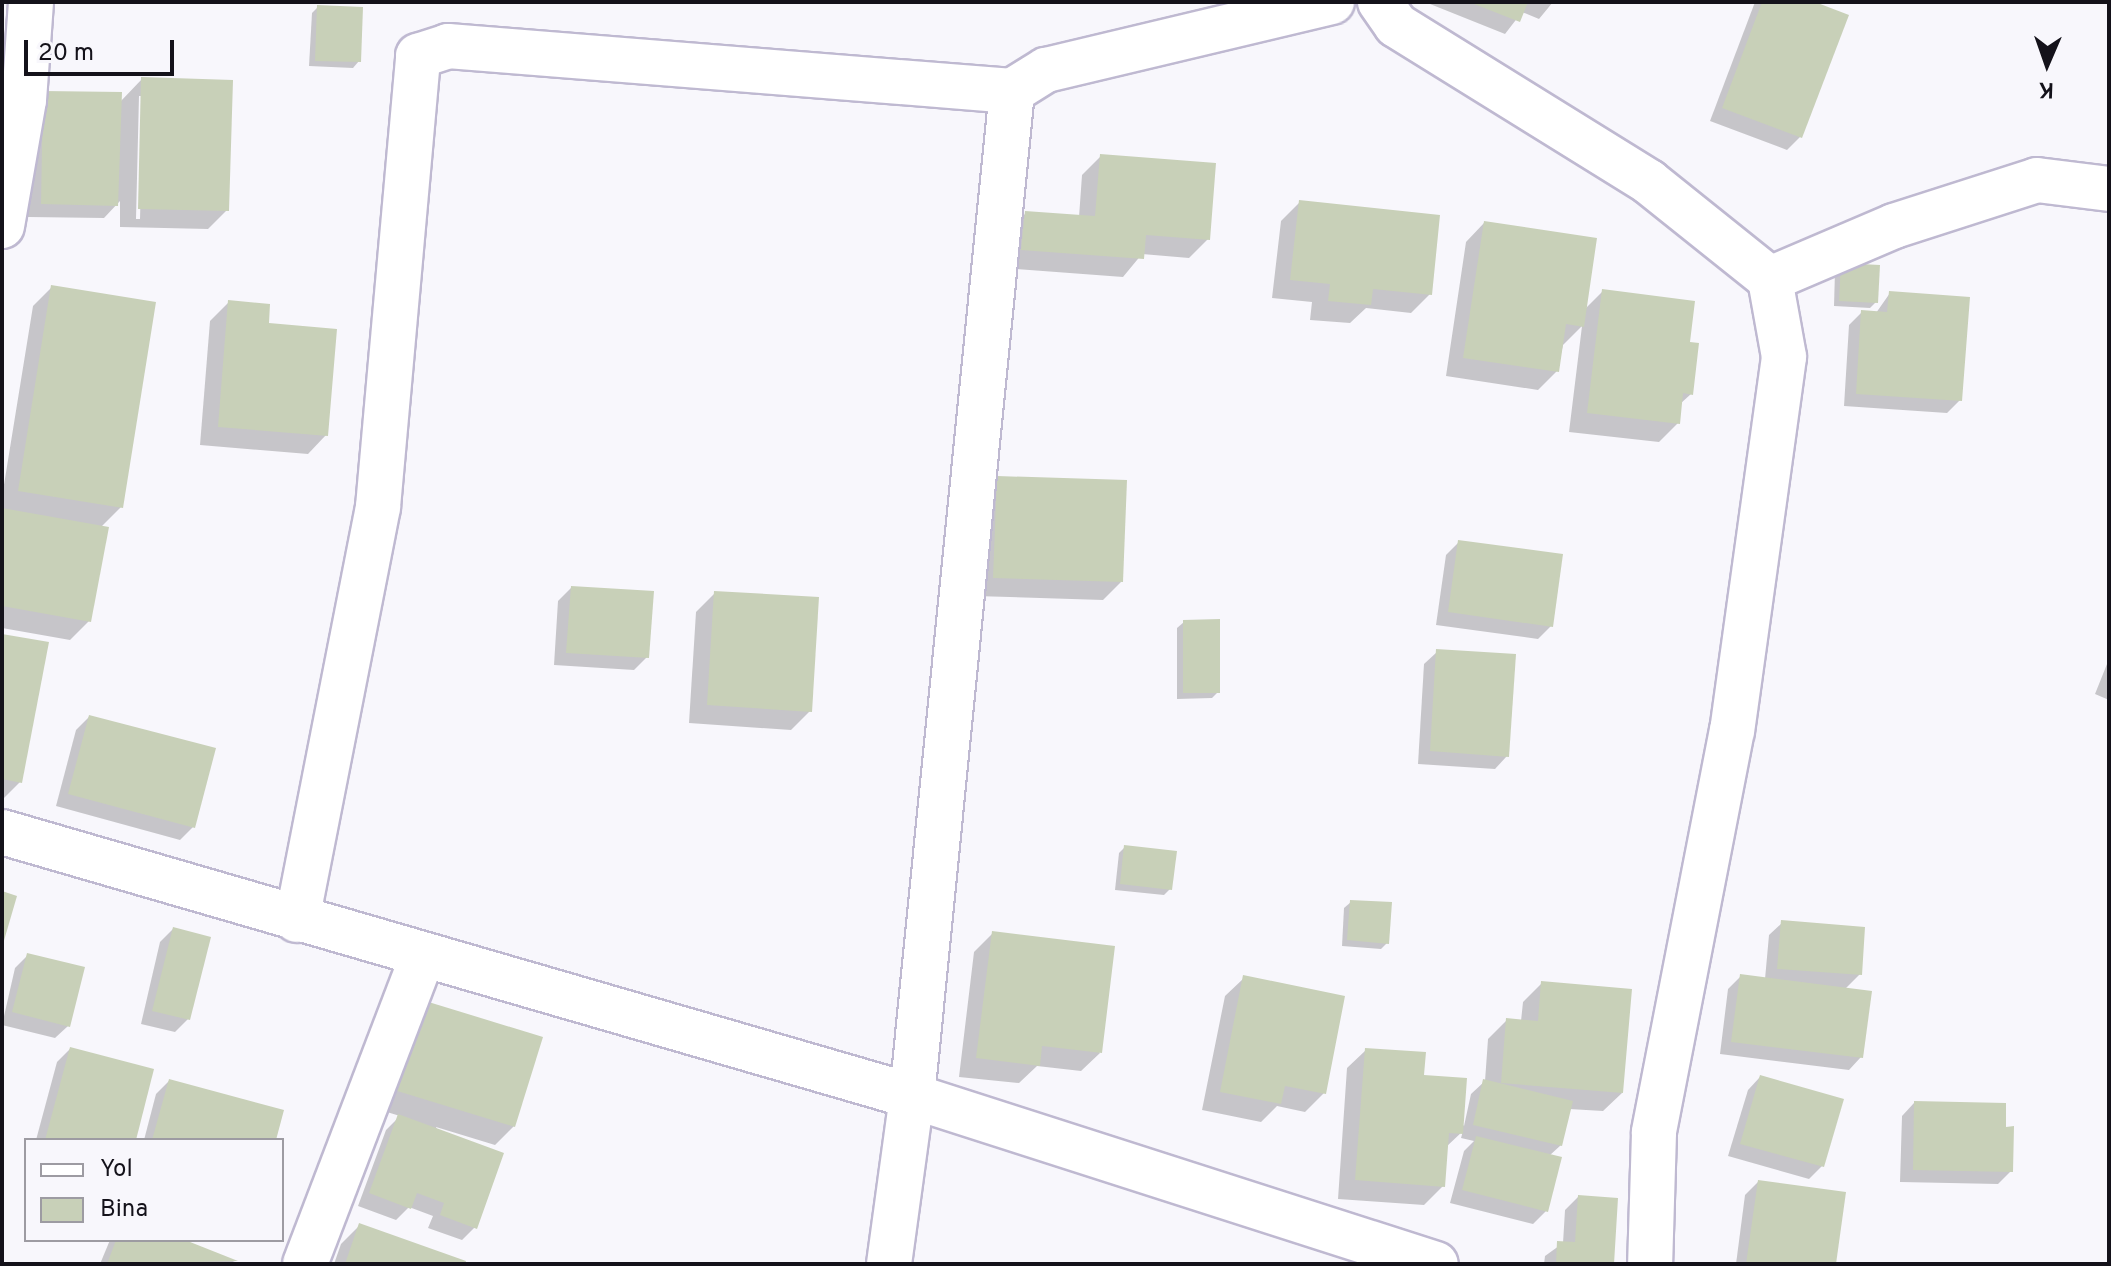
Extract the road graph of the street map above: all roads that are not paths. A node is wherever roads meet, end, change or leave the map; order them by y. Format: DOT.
graph roads {
  1 [pos="31,2"];
  2 [pos="1332,2"];
  3 [pos="1380,2"];
  4 [pos="1012,91"];
  5 [pos="2109,189"];
  6 [pos="2,226"];
  7 [pos="1770,279"];
  8 [pos="2,832"];
  9 [pos="297,920"];
  10 [pos="422,958"];
  11 [pos="912,1096"];
  12 [pos="305,1264"];
  13 [pos="889,1264"];
  14 [pos="1436,1264"];
  15 [pos="1650,1264"];
  1 -- 6 [label="street"];
  2 -- 4 [label="street"];
  3 -- 7 [label="street"];
  4 -- 9 [label="street"];
  4 -- 11 [label="street"];
  5 -- 7 [label="street"];
  7 -- 15 [label="street"];
  8 -- 9 [label="street"];
  9 -- 10 [label="street"];
  10 -- 11 [label="street"];
  10 -- 12 [label="street"];
  11 -- 13 [label="street"];
  11 -- 14 [label="street"];
}
